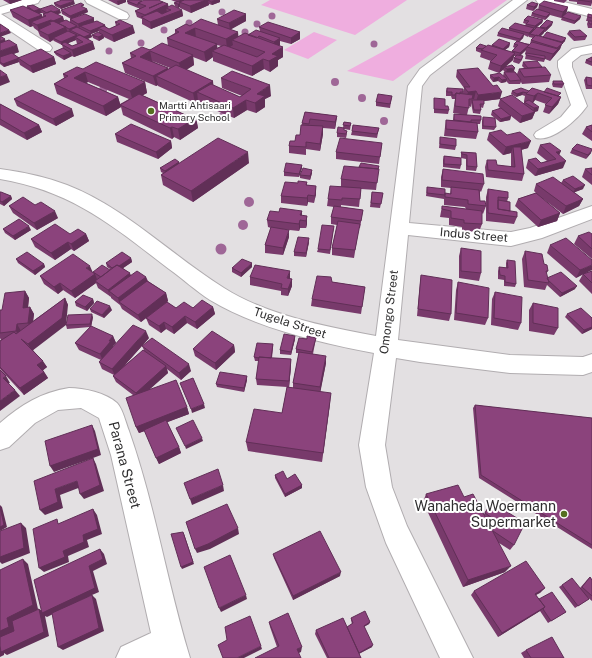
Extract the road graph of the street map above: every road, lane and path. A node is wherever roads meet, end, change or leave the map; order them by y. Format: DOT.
graph roads {
  1 [pos="34,0"];
  2 [pos="92,0"];
  3 [pos="521,0"];
  4 [pos="542,0"];
  5 [pos="0,11"];
  6 [pos="592,13"];
  7 [pos="123,16"];
  8 [pos="0,18"];
  9 [pos="44,48"];
  10 [pos="592,49"];
  11 [pos="585,107"];
  12 [pos="542,135"];
  13 [pos="0,174"];
  14 [pos="592,212"];
  15 [pos="399,228"];
  16 [pos="386,346"];
  17 [pos="592,363"];
  18 [pos="0,439"];
  19 [pos="171,649"];
  20 [pos="132,658"];
  21 [pos="457,658"];
  1 -- 5 [label="street"];
  2 -- 7 [label="street"];
  3 -- 15 [label="street, Omongo Street"];
  4 -- 6 [label="street"];
  8 -- 9 [label="street"];
  10 -- 11 [label="street"];
  11 -- 12 [label="street"];
  13 -- 16 [label="street, Tugela Street"];
  14 -- 15 [label="street, Indus Street"];
  15 -- 16 [label="street, Omongo Street"];
  16 -- 17 [label="street, Tugela Street"];
  16 -- 21 [label="street, Omongo Street"];
  18 -- 19 [label="street, Parana Street"];
  19 -- 20 [label="street, Parana Street"];
}
